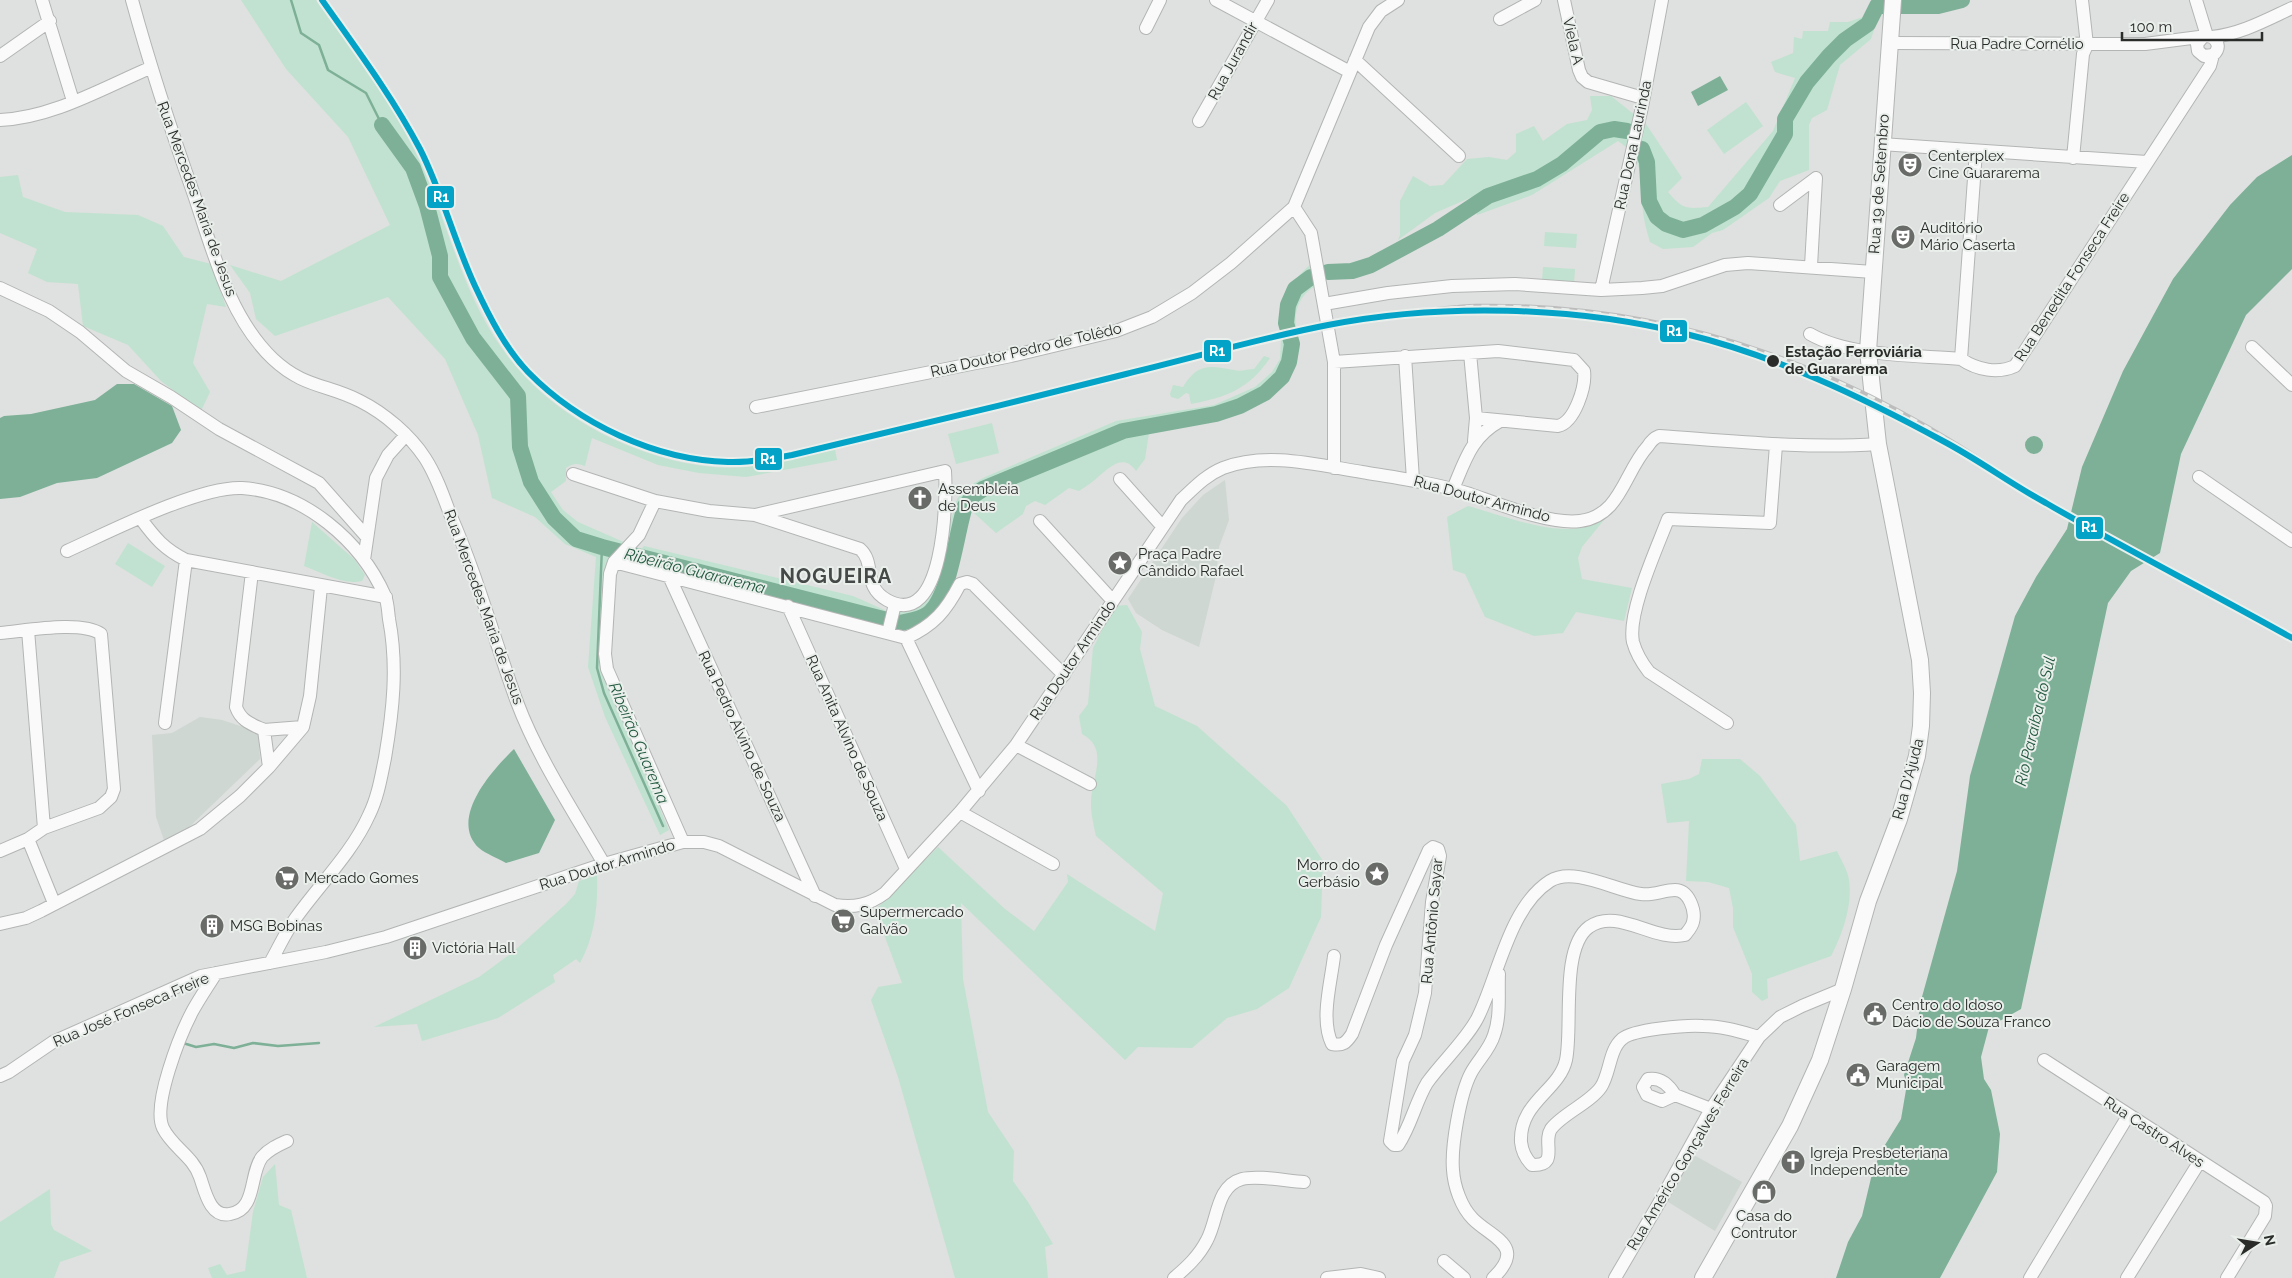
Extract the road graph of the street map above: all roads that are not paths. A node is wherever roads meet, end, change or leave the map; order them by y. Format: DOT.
graph roads {
  1 [pos="42,0"];
  2 [pos="132,0"];
  3 [pos="1216,0"];
  4 [pos="1268,0"];
  5 [pos="1398,0"];
  6 [pos="1535,0"];
  7 [pos="1564,0"];
  8 [pos="1662,0"];
  9 [pos="1893,0"];
  10 [pos="2082,0"];
  11 [pos="2196,0"];
  12 [pos="1159,1"];
  13 [pos="2292,8"];
  14 [pos="1500,19"];
  15 [pos="50,21"];
  16 [pos="1256,21"];
  17 [pos="1146,28"];
  18 [pos="2247,29"];
  19 [pos="2207,37"];
  20 [pos="1890,43"];
  21 [pos="2144,44"];
  22 [pos="2087,45"];
  23 [pos="2207,53"];
  24 [pos="0,56"];
  25 [pos="1352,66"];
  26 [pos="150,68"];
  27 [pos="1643,98"];
  28 [pos="73,101"];
  29 [pos="0,120"];
  30 [pos="1199,122"];
  31 [pos="1881,144"];
  32 [pos="1976,151"];
  33 [pos="1459,156"];
  34 [pos="2073,158"];
  35 [pos="2147,162"];
  36 [pos="1780,205"];
  37 [pos="1294,207"];
  38 [pos="1811,266"];
  39 [pos="1873,272"];
  40 [pos="0,288"];
  41 [pos="1601,290"];
  42 [pos="1323,298"];
  43 [pos="1810,334"];
  44 [pos="2252,347"];
  45 [pos="1868,351"];
  46 [pos="1470,353"];
  47 [pos="1405,356"];
  48 [pos="1961,359"];
  49 [pos="1334,362"];
  50 [pos="2292,385"];
  51 [pos="756,407"];
  52 [pos="1476,418"];
  53 [pos="1500,422"];
  54 [pos="406,435"];
  55 [pos="1474,441"];
  56 [pos="1878,444"];
  57 [pos="1776,445"];
  58 [pos="1334,468"];
  59 [pos="573,474"];
  60 [pos="2199,477"];
  61 [pos="1120,479"];
  62 [pos="1413,480"];
  63 [pos="1453,489"];
  64 [pos="655,501"];
  65 [pos="755,515"];
  66 [pos="141,519"];
  67 [pos="1040,521"];
  68 [pos="1162,526"];
  69 [pos="366,536"];
  70 [pos="2292,541"];
  71 [pos="67,551"];
  72 [pos="616,559"];
  73 [pos="186,560"];
  74 [pos="364,560"];
  75 [pos="252,572"];
  76 [pos="669,576"];
  77 [pos="321,587"];
  78 [pos="386,598"];
  79 [pos="1113,600"];
  80 [pos="788,606"];
  81 [pos="894,606"];
  82 [pos="28,630"];
  83 [pos="888,631"];
  84 [pos="0,633"];
  85 [pos="906,638"];
  86 [pos="1064,675"];
  87 [pos="165,723"];
  88 [pos="1727,724"];
  89 [pos="303,727"];
  90 [pos="264,730"];
  91 [pos="1016,746"];
  92 [pos="270,767"];
  93 [pos="1090,784"];
  94 [pos="979,791"];
  95 [pos="960,812"];
  96 [pos="44,828"];
  97 [pos="28,839"];
  98 [pos="683,842"];
  99 [pos="0,851"];
  100 [pos="604,864"];
  101 [pos="1053,864"];
  102 [pos="906,869"];
  103 [pos="815,896"];
  104 [pos="54,903"];
  105 [pos="0,924"];
  106 [pos="1334,956"];
  107 [pos="270,963"];
  108 [pos="1499,964"];
  109 [pos="216,974"];
  110 [pos="1843,990"];
  111 [pos="1759,1037"];
  112 [pos="2044,1060"];
  113 [pos="0,1076"];
  114 [pos="1675,1095"];
  115 [pos="1711,1109"];
  116 [pos="2128,1116"];
  117 [pos="287,1141"];
  118 [pos="2200,1161"];
  119 [pos="1304,1182"];
  120 [pos="1444,1261"];
  121 [pos="1174,1278"];
  122 [pos="1327,1278"];
  123 [pos="1379,1278"];
  124 [pos="1464,1278"];
  125 [pos="1493,1278"];
  126 [pos="1615,1278"];
  127 [pos="1703,1278"];
  128 [pos="2030,1278"];
  129 [pos="2127,1278"];
  130 [pos="2227,1278"];
  1 -- 15 [label="street"];
  2 -- 26 [label="street, Rua Mercedes Maria de Jesus"];
  3 -- 16 [label="street"];
  4 -- 16 [label="street, Rua Jurandir"];
  5 -- 25 [label="street, Rua Doutor Pedro de Tolêdo"];
  6 -- 14 [label="street"];
  7 -- 27 [label="street, Viela A"];
  8 -- 27 [label="street, Rua Dona Laurinda"];
  9 -- 20 [label="main road, Rua 19 de Setembro"];
  10 -- 22 [label="street"];
  11 -- 19 [label="street"];
  12 -- 17 [label="street"];
  13 -- 18 [label="street, Rua Padre Cornélio"];
  15 -- 24 [label="street"];
  15 -- 28 [label="street"];
  16 -- 25 [label="street"];
  16 -- 30 [label="street, Rua Jurandir"];
  18 -- 19 [label="street, Rua Padre Cornélio"];
  18 -- 23 [label="street, Rua Padre Cornélio"];
  19 -- 21 [label="street, Rua Padre Cornélio"];
  19 -- 23 [label="street, Rua Benedita Fonseca Freire"];
  19 -- 23 [label="street"];
  20 -- 22 [label="street, Rua Padre Cornélio"];
  20 -- 31 [label="main road, Rua 19 de Setembro"];
  21 -- 22 [label="street, Rua Padre Cornélio"];
  21 -- 23 [label="street, Rua Padre Cornélio"];
  22 -- 34 [label="street"];
  23 -- 35 [label="street, Rua Benedita Fonseca Freire"];
  25 -- 33 [label="street"];
  25 -- 37 [label="street, Rua Doutor Pedro de Tolêdo"];
  26 -- 28 [label="street"];
  26 -- 54 [label="street, Rua Mercedes Maria de Jesus"];
  27 -- 41 [label="street, Rua Dona Laurinda"];
  28 -- 29 [label="street"];
  31 -- 32 [label="street"];
  31 -- 39 [label="main road, Rua 19 de Setembro"];
  32 -- 34 [label="street"];
  32 -- 48 [label="street"];
  34 -- 35 [label="street"];
  35 -- 48 [label="street, Rua Benedita Fonseca Freire"];
  36 -- 38 [label="street"];
  37 -- 42 [label="street"];
  37 -- 51 [label="street, Rua Doutor Pedro de Tolêdo"];
  38 -- 39 [label="street"];
  38 -- 41 [label="street"];
  39 -- 45 [label="main road, Rua 19 de Setembro"];
  40 -- 69 [label="street"];
  41 -- 42 [label="street"];
  42 -- 49 [label="street"];
  43 -- 45 [label="street, Rua Benedita Fonseca Freire"];
  44 -- 50 [label="street"];
  45 -- 48 [label="street, Rua Benedita Fonseca Freire"];
  45 -- 56 [label="main road, Rua 19 de Setembro"];
  46 -- 47 [label="street"];
  46 -- 52 [label="street"];
  46 -- 53 [label="street"];
  47 -- 49 [label="street"];
  47 -- 62 [label="street"];
  49 -- 58 [label="street"];
  52 -- 53 [label="street"];
  52 -- 55 [label="street"];
  53 -- 55 [label="street"];
  54 -- 69 [label="street"];
  54 -- 100 [label="street, Rua Mercedes Maria de Jesus"];
  55 -- 63 [label="street"];
  56 -- 57 [label="street, Rua Doutor Armindo"];
  56 -- 110 [label="main road, Rua D'Ajuda"];
  57 -- 63 [label="street, Rua Doutor Armindo"];
  57 -- 88 [label="street"];
  58 -- 62 [label="street, Rua Doutor Armindo"];
  58 -- 68 [label="street, Rua Doutor Armindo"];
  59 -- 64 [label="street"];
  60 -- 70 [label="street"];
  61 -- 68 [label="street"];
  62 -- 63 [label="street, Rua Doutor Armindo"];
  64 -- 65 [label="street"];
  64 -- 72 [label="street"];
  65 -- 81 [label="street"];
  65 -- 81 [label="street"];
  66 -- 71 [label="street"];
  66 -- 73 [label="street"];
  66 -- 74 [label="street"];
  67 -- 79 [label="street"];
  68 -- 79 [label="street, Rua Doutor Armindo"];
  69 -- 74 [label="street"];
  72 -- 76 [label="street"];
  72 -- 98 [label="street"];
  73 -- 75 [label="street"];
  73 -- 87 [label="street"];
  74 -- 78 [label="street"];
  75 -- 77 [label="street"];
  75 -- 90 [label="street"];
  76 -- 80 [label="street"];
  76 -- 103 [label="street, Rua Pedro Alvino de Souza"];
  77 -- 78 [label="street"];
  77 -- 89 [label="street"];
  78 -- 107 [label="street"];
  79 -- 86 [label="street, Rua Doutor Armindo"];
  80 -- 83 [label="street"];
  80 -- 102 [label="street, Rua Anita Alvino de Souza"];
  81 -- 83 [label="street"];
  82 -- 84 [label="street"];
  82 -- 96 [label="street"];
  82 -- 96 [label="street"];
  83 -- 85 [label="street"];
  85 -- 86 [label="street"];
  85 -- 94 [label="street"];
  86 -- 91 [label="street, Rua Doutor Armindo"];
  89 -- 90 [label="street"];
  89 -- 92 [label="street"];
  90 -- 92 [label="street"];
  91 -- 93 [label="street"];
  91 -- 94 [label="street, Rua Doutor Armindo"];
  92 -- 104 [label="street"];
  94 -- 95 [label="street, Rua Doutor Armindo"];
  95 -- 101 [label="street"];
  95 -- 102 [label="street, Rua Doutor Armindo"];
  96 -- 97 [label="street"];
  97 -- 99 [label="street"];
  97 -- 104 [label="street"];
  98 -- 100 [label="street, Rua Doutor Armindo"];
  98 -- 103 [label="street, Rua Doutor Armindo"];
  100 -- 107 [label="street, Rua Doutor Armindo"];
  102 -- 103 [label="street, Rua Doutor Armindo"];
  104 -- 105 [label="street"];
  106 -- 108 [label="street, Rua Antônio Sayar"];
  107 -- 109 [label="street, Rua José Fonseca Freire"];
  108 -- 111 [label="street"];
  108 -- 125 [label="street"];
  109 -- 113 [label="street, Rua José Fonseca Freire"];
  109 -- 117 [label="street"];
  110 -- 111 [label="street, Rua Américo Gonçalves Ferreira"];
  110 -- 127 [label="main road, Rua D'Ajuda"];
  111 -- 115 [label="street, Rua Américo Gonçalves Ferreira"];
  112 -- 116 [label="street, Rua Castro Alves"];
  114 -- 115 [label="street"];
  115 -- 126 [label="street, Rua Américo Gonçalves Ferreira"];
  116 -- 118 [label="street, Rua Castro Alves"];
  116 -- 128 [label="street"];
  118 -- 129 [label="street"];
  118 -- 130 [label="street, Rua Castro Alves"];
  119 -- 121 [label="street"];
  120 -- 124 [label="street"];
  122 -- 123 [label="street"];
}
